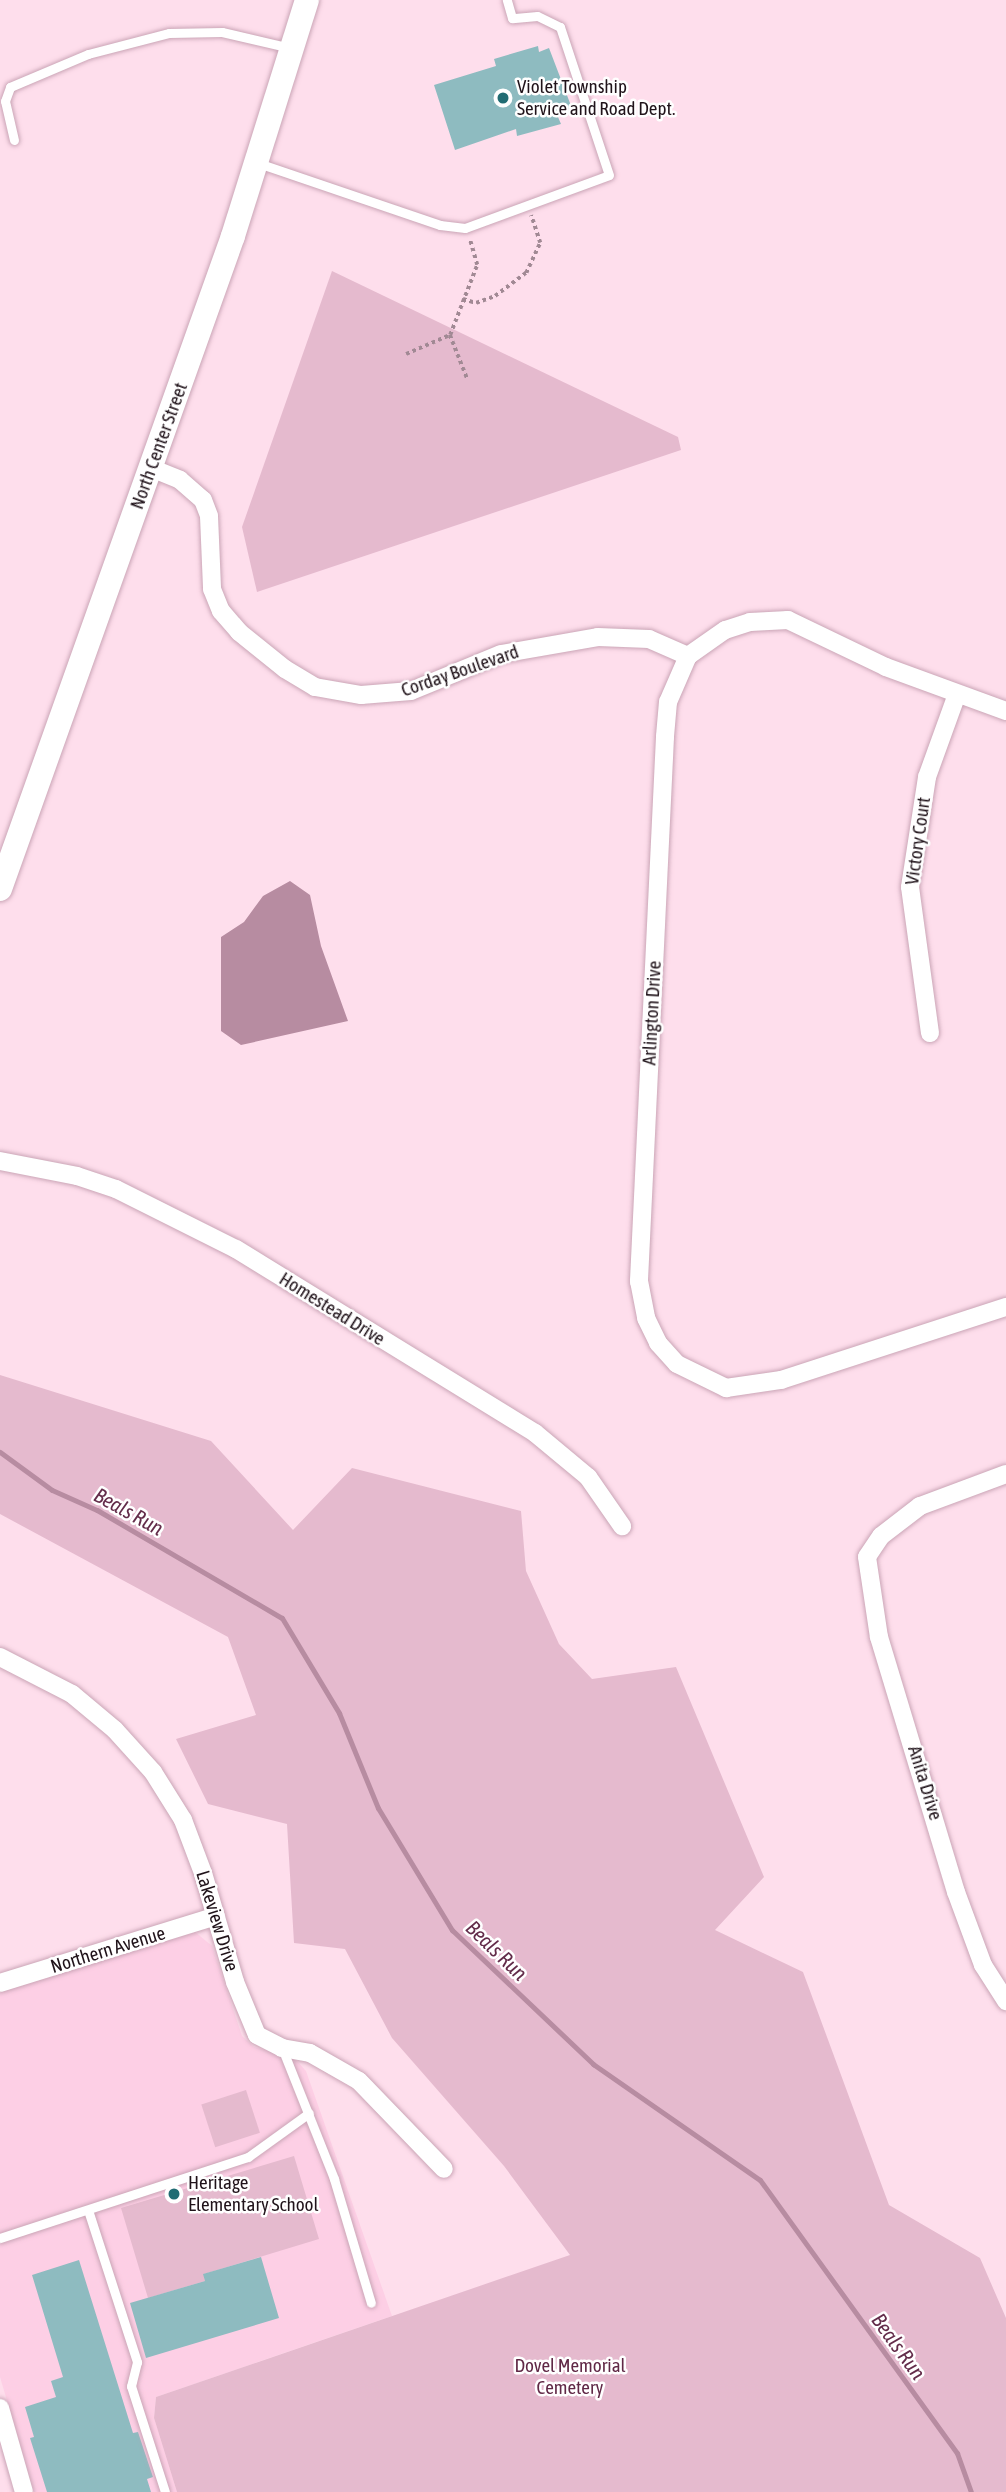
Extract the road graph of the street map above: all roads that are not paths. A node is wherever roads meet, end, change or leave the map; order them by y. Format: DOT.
graph roads {
  1 [pos="307,0"];
  2 [pos="507,0"];
  3 [pos="293,48"];
  4 [pos="14,140"];
  5 [pos="257,163"];
  6 [pos="151,468"];
  7 [pos="688,656"];
  8 [pos="957,694"];
  9 [pos="1006,711"];
  10 [pos="0,888"];
  11 [pos="930,1033"];
  12 [pos="0,1161"];
  13 [pos="1006,1307"];
  14 [pos="1006,1474"];
  15 [pos="622,1526"];
  16 [pos="0,1657"];
  17 [pos="216,1916"];
  18 [pos="0,1983"];
  19 [pos="1006,2001"];
  20 [pos="282,2048"];
  21 [pos="309,2113"];
  22 [pos="444,2169"];
  23 [pos="88,2210"];
  24 [pos="0,2238"];
  25 [pos="371,2303"];
  26 [pos="0,2408"];
  27 [pos="24,2492"];
  28 [pos="165,2492"];
  1 -- 3 [label="main road, North Center Street"];
  2 -- 5 [label="lane"];
  3 -- 4 [label="lane"];
  3 -- 5 [label="main road, North Center Street"];
  5 -- 6 [label="main road, North Center Street"];
  6 -- 7 [label="street, Corday Boulevard"];
  6 -- 10 [label="main road, North Center Street"];
  7 -- 8 [label="street"];
  7 -- 13 [label="street, Arlington Drive"];
  8 -- 9 [label="street"];
  8 -- 11 [label="street, Victory Court"];
  12 -- 15 [label="street, Homestead Drive"];
  14 -- 19 [label="street, Anita Drive"];
  16 -- 17 [label="street, Lakeview Drive"];
  17 -- 18 [label="street, Northern Avenue"];
  17 -- 20 [label="street, Lakeview Drive"];
  20 -- 21 [label="lane"];
  20 -- 22 [label="street, Lakeview Drive"];
  21 -- 23 [label="lane"];
  21 -- 25 [label="lane"];
  23 -- 24 [label="lane"];
  23 -- 28 [label="lane"];
  26 -- 27 [label="street"];
}
